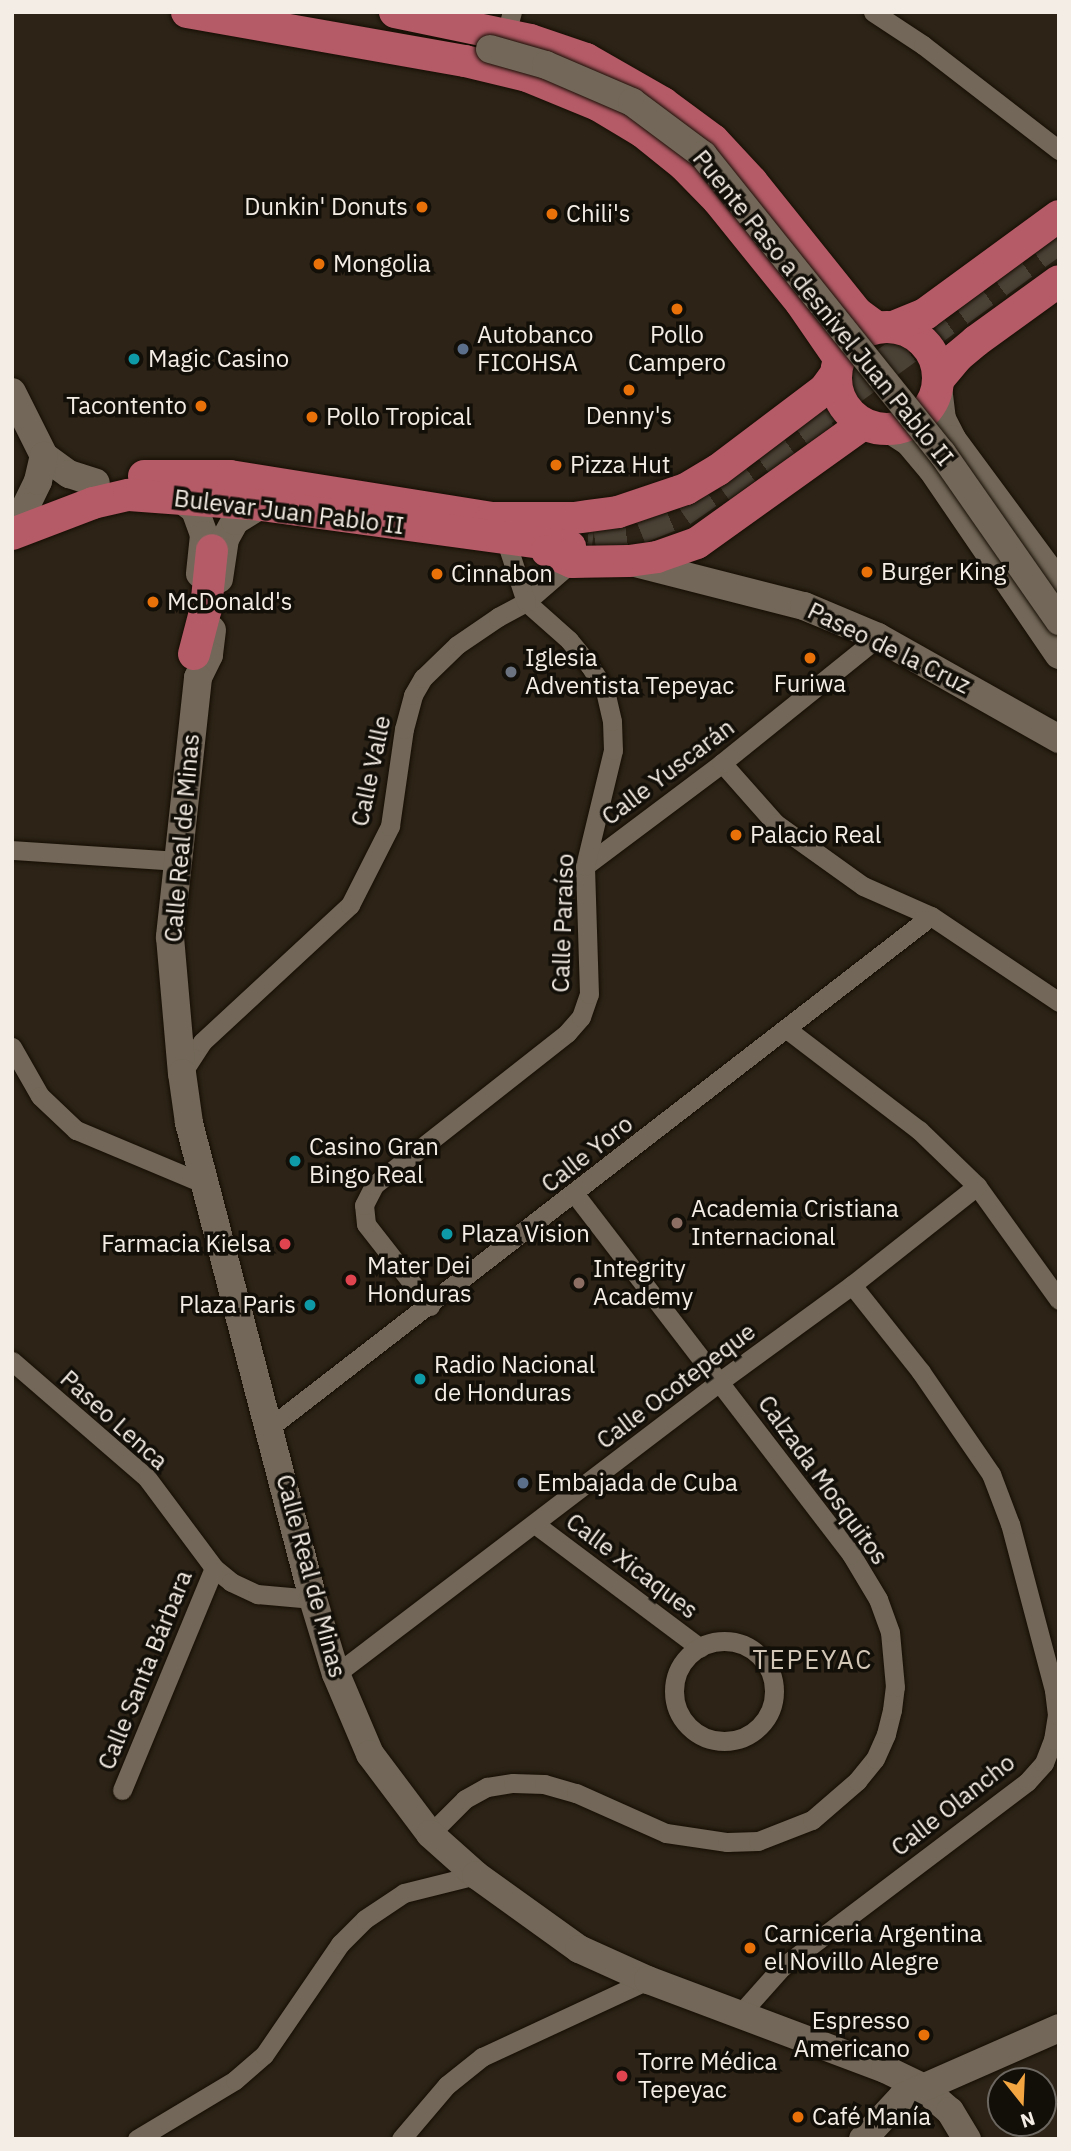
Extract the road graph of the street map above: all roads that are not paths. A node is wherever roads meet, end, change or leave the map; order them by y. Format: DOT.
graph roads {
  1 [pos="187,12"];
  2 [pos="395,12"];
  3 [pos="873,12"];
  4 [pos="503,32"];
  5 [pos="426,53"];
  6 [pos="1059,150"];
  7 [pos="1059,216"];
  8 [pos="1059,281"];
  9 [pos="885,327"];
  10 [pos="837,367"];
  11 [pos="938,383"];
  12 [pos="12,392"];
  13 [pos="876,427"];
  14 [pos="44,456"];
  15 [pos="96,483"];
  16 [pos="178,496"];
  17 [pos="267,499"];
  18 [pos="420,505"];
  19 [pos="16,519"];
  20 [pos="516,532"];
  21 [pos="212,550"];
  22 [pos="571,555"];
  23 [pos="629,561"];
  24 [pos="1059,584"];
  25 [pos="526,602"];
  26 [pos="1059,621"];
  27 [pos="878,637"];
  28 [pos="1059,655"];
  29 [pos="196,666"];
  30 [pos="1059,739"];
  31 [pos="722,764"];
  32 [pos="12,850"];
  33 [pos="177,861"];
  34 [pos="585,866"];
  35 [pos="931,916"];
  36 [pos="1059,1002"];
  37 [pos="788,1030"];
  38 [pos="12,1047"];
  39 [pos="181,1073"];
  40 [pos="205,1184"];
  41 [pos="977,1186"];
  42 [pos="575,1194"];
  43 [pos="852,1285"];
  44 [pos="1059,1300"];
  45 [pos="430,1306"];
  46 [pos="12,1361"];
  47 [pos="719,1382"];
  48 [pos="270,1427"];
  49 [pos="535,1524"];
  50 [pos="214,1568"];
  51 [pos="313,1599"];
  52 [pos="700,1648"];
  53 [pos="336,1674"];
  54 [pos="122,1790"];
  55 [pos="430,1834"];
  56 [pos="476,1875"];
  57 [pos="648,1980"];
  58 [pos="740,2014"];
  59 [pos="1059,2028"];
  60 [pos="846,2057"];
  61 [pos="922,2087"];
  62 [pos="869,2132"];
  63 [pos="137,2139"];
  64 [pos="401,2139"];
  65 [pos="967,2139"];
  1 -- 5 [label="main road"];
  2 -- 4 [label="main road"];
  3 -- 6 [label="street"];
  4 -- 5 [label="street, Puente Paso a desnivel Juan Pablo II"];
  4 -- 9 [label="main road"];
  4 -- 26 [label="street, Puente Paso a desnivel Juan Pablo II, bridge"];
  5 -- 10 [label="main road"];
  7 -- 9 [label="main road"];
  8 -- 11 [label="main road"];
  9 -- 10 [label="main road"];
  9 -- 11 [label="main road"];
  10 -- 13 [label="main road"];
  10 -- 20 [label="main road"];
  11 -- 13 [label="main road"];
  11 -- 24 [label="street"];
  12 -- 14 [label="street"];
  13 -- 23 [label="main road"];
  13 -- 28 [label="street"];
  14 -- 15 [label="street"];
  14 -- 19 [label="street"];
  15 -- 18 [label="main road, Bulevar Juan Pablo II"];
  15 -- 19 [label="main road, Bulevar Juan Pablo II"];
  16 -- 17 [label="main road, Bulevar Juan Pablo II"];
  16 -- 19 [label="main road, Bulevar Juan Pablo II"];
  16 -- 29 [label="street, Calle Real de Minas"];
  17 -- 18 [label="main road"];
  17 -- 20 [label="main road, Bulevar Juan Pablo II"];
  17 -- 29 [label="street, Calle Real de Minas"];
  18 -- 20 [label="main road, Bulevar Juan Pablo II"];
  20 -- 22 [label="main road"];
  20 -- 25 [label="street"];
  21 -- 29 [label="main road"];
  22 -- 23 [label="main road"];
  22 -- 25 [label="street, Calle Valle"];
  23 -- 27 [label="street, Paseo de la Cruz"];
  25 -- 34 [label="street, Calle Paraíso"];
  25 -- 39 [label="street, Calle Valle"];
  27 -- 30 [label="street, Paseo de la Cruz"];
  27 -- 31 [label="street, Calle Yuscarán"];
  29 -- 33 [label="street, Calle Real de Minas"];
  31 -- 34 [label="street, Calle Yuscarán"];
  31 -- 35 [label="street"];
  32 -- 33 [label="street"];
  33 -- 39 [label="street, Calle Real de Minas"];
  34 -- 45 [label="street, Calle Paraíso"];
  35 -- 36 [label="street"];
  35 -- 37 [label="street, Calle Yoro"];
  37 -- 41 [label="street"];
  37 -- 42 [label="street, Calle Yoro"];
  38 -- 40 [label="street"];
  39 -- 40 [label="street, Calle Real de Minas"];
  40 -- 48 [label="street, Calle Real de Minas"];
  41 -- 43 [label="street, Calle Ocotepeque"];
  41 -- 44 [label="street"];
  42 -- 45 [label="street, Calle Yoro"];
  42 -- 47 [label="street, Calzada Mosquitos"];
  43 -- 47 [label="street, Calle Ocotepeque"];
  43 -- 58 [label="street, Calle Olancho"];
  45 -- 48 [label="street, Calle Yoro"];
  46 -- 50 [label="street, Paseo Lenca"];
  47 -- 49 [label="street, Calle Ocotepeque"];
  47 -- 55 [label="street, Calzada Mosquitos"];
  48 -- 51 [label="street, Calle Real de Minas"];
  49 -- 52 [label="street, Calle Xicaques"];
  49 -- 53 [label="street, Calle Ocotepeque"];
  50 -- 51 [label="street, Paseo Lenca"];
  50 -- 54 [label="street, Calle Santa Bárbara"];
  51 -- 53 [label="street, Calle Real de Minas"];
  52 -- 52 [label="street, Calle Xicaques"];
  53 -- 55 [label="street, Calle Real de Minas"];
  55 -- 56 [label="street, Calle Real de Minas"];
  56 -- 57 [label="street, Calle Real de Minas"];
  56 -- 63 [label="street"];
  57 -- 58 [label="street, Calle Real de Minas"];
  57 -- 64 [label="street"];
  58 -- 60 [label="street, Calle Real de Minas"];
  59 -- 61 [label="street"];
  60 -- 61 [label="street, Calle Real de Minas"];
  60 -- 62 [label="street"];
  61 -- 62 [label="street"];
  61 -- 65 [label="street, Calle Real de Minas"];
}
